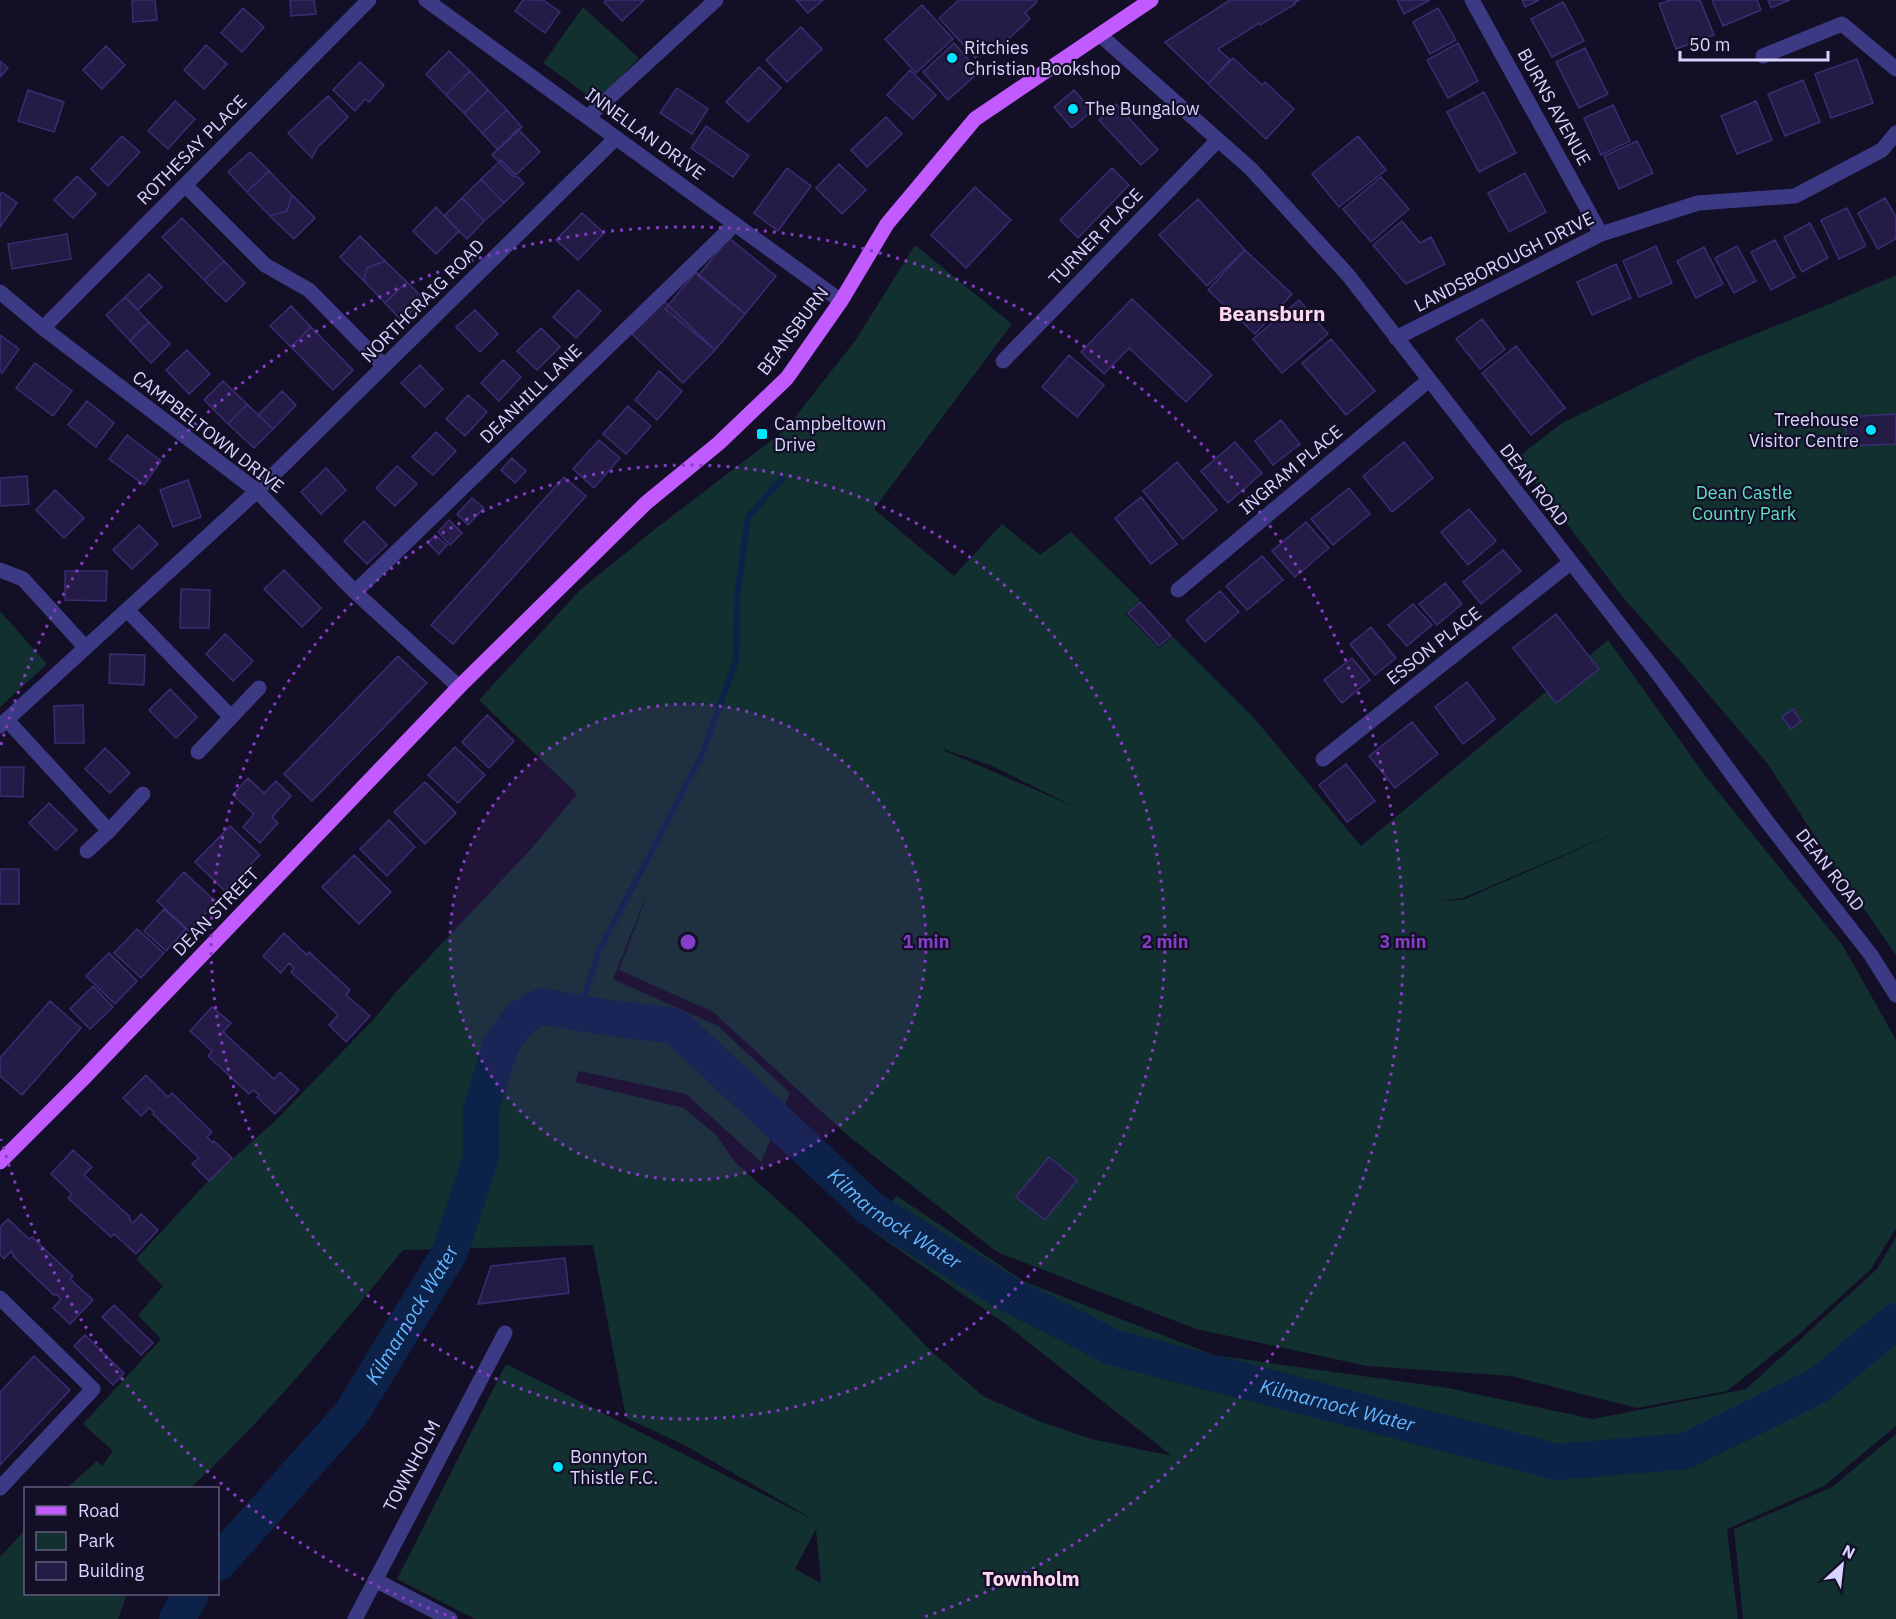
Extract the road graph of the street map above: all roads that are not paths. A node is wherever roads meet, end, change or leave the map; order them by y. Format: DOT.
graph roads {
  1 [pos="369,0"];
  2 [pos="426,0"];
  3 [pos="716,0"];
  4 [pos="1151,0"];
  5 [pos="1472,0"];
  6 [pos="1100,35"];
  7 [pos="1763,56"];
  8 [pos="1896,69"];
  9 [pos="588,117"];
  10 [pos="1896,133"];
  11 [pos="616,138"];
  12 [pos="1218,140"];
  13 [pos="185,185"];
  14 [pos="735,224"];
  15 [pos="1601,234"];
  16 [pos="0,292"];
  17 [pos="841,301"];
  18 [pos="43,327"];
  19 [pos="1396,338"];
  20 [pos="1003,362"];
  21 [pos="384,366"];
  22 [pos="1429,380"];
  23 [pos="257,491"];
  24 [pos="1570,563"];
  25 [pos="0,570"];
  26 [pos="1178,590"];
  27 [pos="355,592"];
  28 [pos="127,610"];
  29 [pos="85,647"];
  30 [pos="459,687"];
  31 [pos="259,688"];
  32 [pos="231,717"];
  33 [pos="4,723"];
  34 [pos="198,752"];
  35 [pos="1323,759"];
  36 [pos="143,794"];
  37 [pos="109,831"];
  38 [pos="87,851"];
  39 [pos="1896,995"];
  40 [pos="0,1162"];
  41 [pos="0,1298"];
  42 [pos="505,1333"];
  43 [pos="0,1488"];
  44 [pos="375,1580"];
  45 [pos="356,1619"];
  46 [pos="450,1619"];
  1 -- 13 [label="street, ROTHESAY PLACE"];
  2 -- 9 [label="street, INNELLAN DRIVE"];
  3 -- 9 [label="street"];
  4 -- 6 [label="main road, BEANSBURN"];
  5 -- 15 [label="street, BURNS AVENUE"];
  6 -- 12 [label="street, DEAN ROAD"];
  6 -- 17 [label="main road, BEANSBURN"];
  7 -- 8 [label="street"];
  9 -- 11 [label="street, INNELLAN DRIVE"];
  10 -- 15 [label="street, LANDSBOROUGH DRIVE"];
  11 -- 14 [label="street, INNELLAN DRIVE"];
  11 -- 21 [label="street, NORTHCRAIG ROAD"];
  12 -- 19 [label="street, DEAN ROAD"];
  12 -- 20 [label="street, TURNER PLACE"];
  13 -- 18 [label="street, ROTHESAY PLACE"];
  13 -- 21 [label="street"];
  14 -- 17 [label="street, INNELLAN DRIVE"];
  14 -- 27 [label="street, DEANHILL LANE"];
  15 -- 19 [label="street, LANDSBOROUGH DRIVE"];
  16 -- 18 [label="street, CAMPBELTOWN DRIVE"];
  17 -- 30 [label="main road, BEANSBURN"];
  18 -- 23 [label="street, CAMPBELTOWN DRIVE"];
  19 -- 22 [label="street, DEAN ROAD"];
  21 -- 23 [label="street, NORTHCRAIG ROAD"];
  22 -- 24 [label="street, DEAN ROAD"];
  22 -- 26 [label="street, INGRAM PLACE"];
  23 -- 27 [label="street, CAMPBELTOWN DRIVE"];
  23 -- 28 [label="street, NORTHCRAIG ROAD"];
  24 -- 35 [label="street, ESSON PLACE"];
  24 -- 39 [label="street, DEAN ROAD"];
  25 -- 29 [label="street"];
  27 -- 30 [label="street, CAMPBELTOWN DRIVE"];
  28 -- 29 [label="street, NORTHCRAIG ROAD"];
  28 -- 32 [label="street"];
  29 -- 33 [label="street, NORTHCRAIG ROAD"];
  30 -- 40 [label="main road, DEAN STREET"];
  31 -- 32 [label="street"];
  32 -- 34 [label="street"];
  33 -- 37 [label="street"];
  36 -- 37 [label="street"];
  37 -- 38 [label="street"];
  41 -- 43 [label="street"];
  42 -- 44 [label="street, TOWNHOLM"];
  44 -- 45 [label="street, TOWNHOLM"];
  44 -- 46 [label="street"];
}
